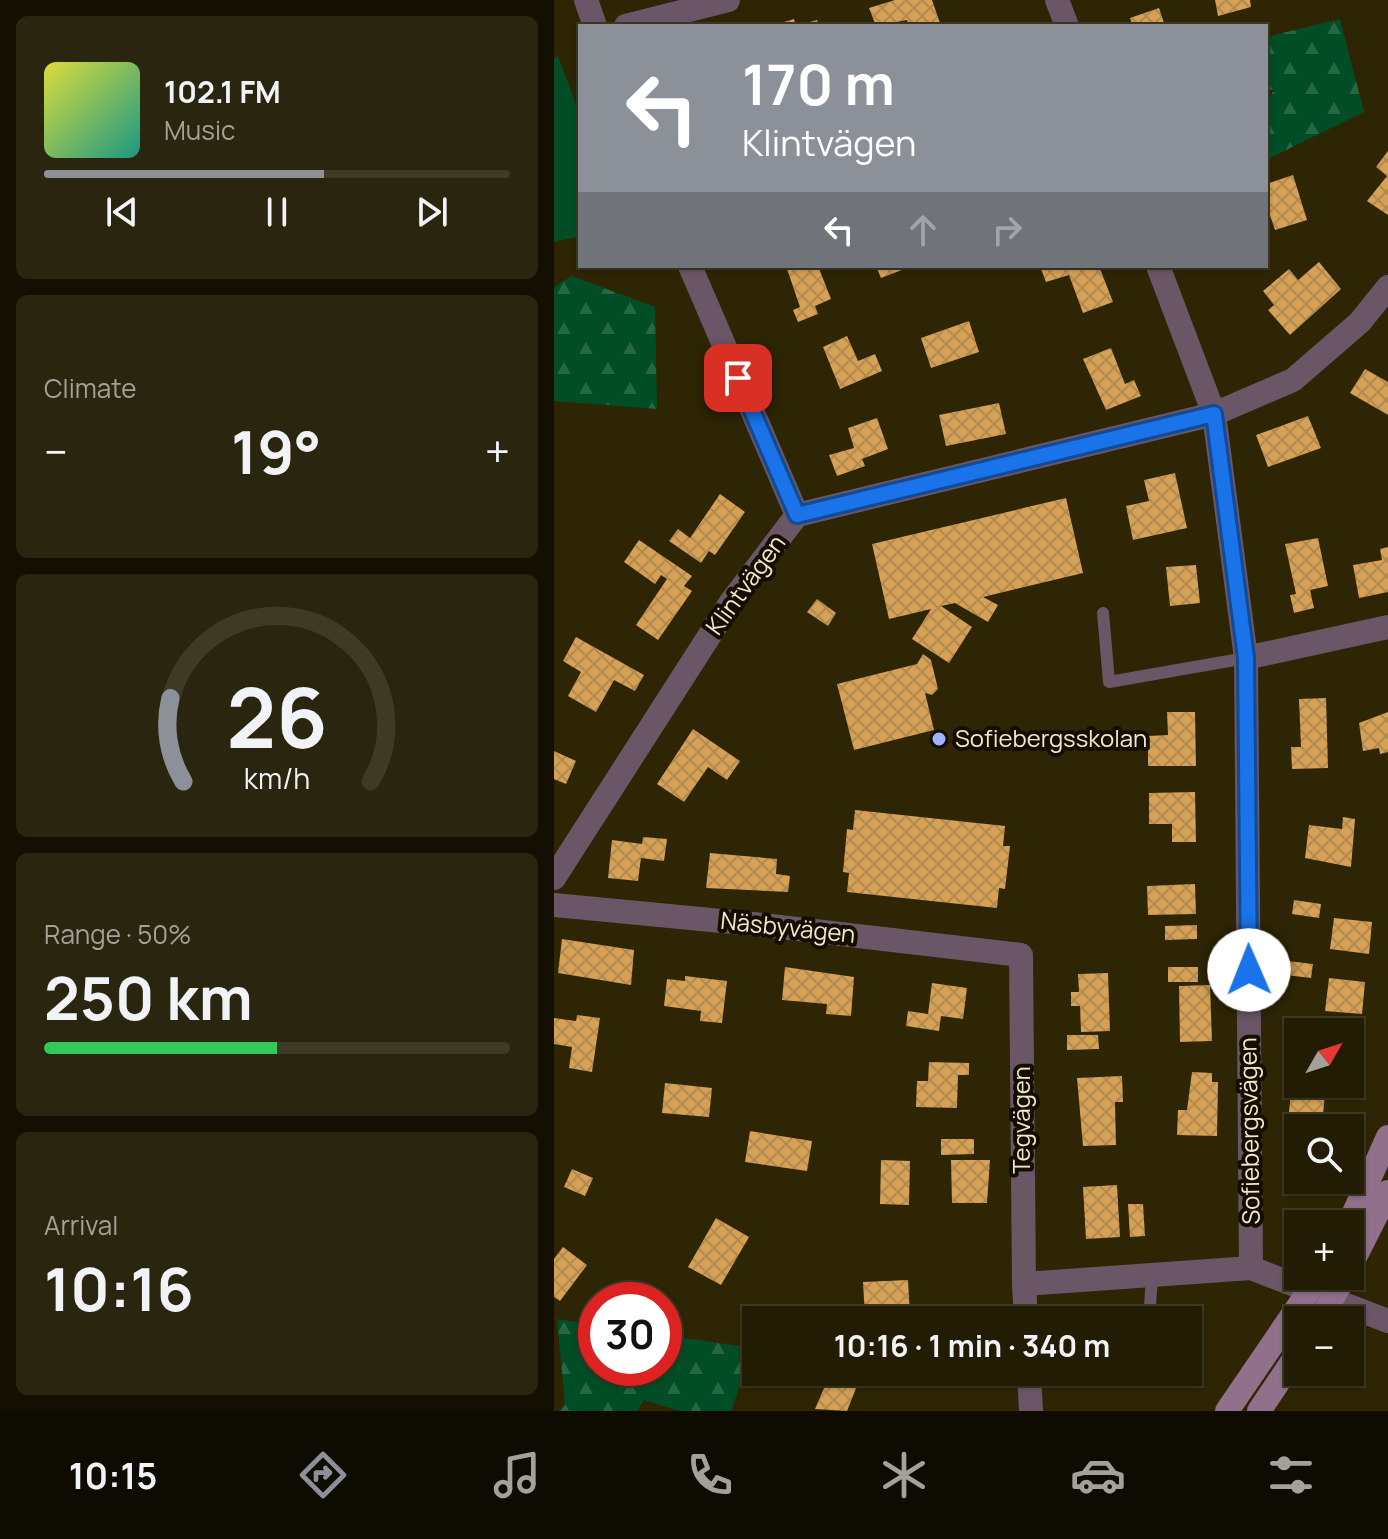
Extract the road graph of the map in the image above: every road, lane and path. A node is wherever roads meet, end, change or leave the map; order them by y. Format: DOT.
graph roads {
  1 [pos="586,0"];
  2 [pos="728,0"];
  3 [pos="1057,0"];
  4 [pos="594,24"];
  5 [pos="634,24"];
  6 [pos="1066,24"];
  7 [pos="691,268"];
  8 [pos="1159,268"];
  9 [pos="1388,287"];
  10 [pos="1214,414"];
  11 [pos="797,515"];
  12 [pos="1103,613"];
  13 [pos="1388,627"];
  14 [pos="1246,658"];
  15 [pos="554,878"];
  16 [pos="554,905"];
  17 [pos="1021,955"];
  18 [pos="1388,1137"];
  19 [pos="1388,1192"];
  20 [pos="1355,1210"];
  21 [pos="1364,1239"];
  22 [pos="1251,1268"];
  23 [pos="1284,1276"];
  24 [pos="1152,1277"];
  25 [pos="1024,1284"];
  26 [pos="1309,1290"];
  27 [pos="1323,1290"];
  28 [pos="1338,1290"];
  29 [pos="1334,1298"];
  30 [pos="1025,1306"];
  31 [pos="1150,1306"];
  32 [pos="1329,1306"];
  33 [pos="1388,1321"];
  34 [pos="1284,1374"];
  35 [pos="1030,1386"];
  36 [pos="1031,1411"];
  37 [pos="1227,1411"];
  38 [pos="1259,1411"];
  1 -- 4 [label="street"];
  2 -- 5 [label="street"];
  3 -- 6 [label="street"];
  7 -- 11 [label="street"];
  8 -- 10 [label="street, Sofiebergsvägen"];
  9 -- 10 [label="street, Klintvägen"];
  10 -- 11 [label="street, Klintvägen"];
  10 -- 14 [label="street, Sofiebergsvägen"];
  11 -- 15 [label="street, Klintvägen"];
  12 -- 14 [label="lane"];
  13 -- 14 [label="street"];
  14 -- 22 [label="street, Sofiebergsvägen"];
  16 -- 17 [label="street, Näsbyvägen"];
  17 -- 25 [label="street, Tegvägen"];
  18 -- 20 [label="main road"];
  19 -- 21 [label="main road"];
  22 -- 23 [label="street"];
  22 -- 24 [label="street"];
  24 -- 25 [label="street"];
  24 -- 31 [label="lane"];
  25 -- 30 [label="street, Tegvägen"];
  26 -- 37 [label="main road"];
  27 -- 29 [label="street"];
  28 -- 29 [label="main road"];
  29 -- 32 [label="main road"];
  29 -- 33 [label="street"];
  34 -- 38 [label="main road"];
  35 -- 36 [label="street"];
}
